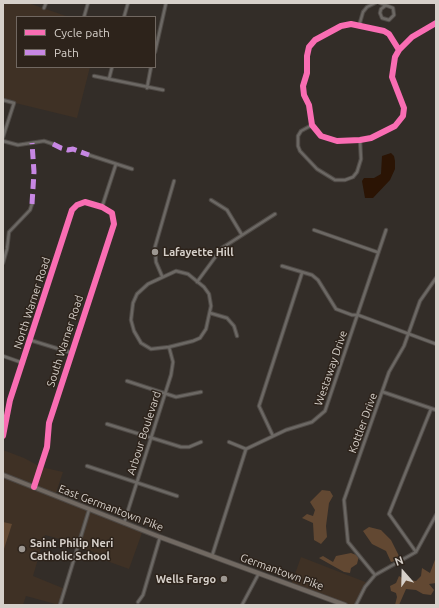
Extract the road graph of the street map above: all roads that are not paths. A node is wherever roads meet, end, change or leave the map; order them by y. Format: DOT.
graph roads {
  1 [pos="46,3"];
  2 [pos="87,3"];
  3 [pos="128,3"];
  4 [pos="166,3"];
  5 [pos="375,3"];
  6 [pos="380,3"];
  7 [pos="385,6"];
  8 [pos="44,8"];
  9 [pos="84,16"];
  10 [pos="124,16"];
  11 [pos="436,23"];
  12 [pos="359,26"];
  13 [pos="156,48"];
  14 [pos="399,50"];
  15 [pos="112,68"];
  16 [pos="151,68"];
  17 [pos="94,76"];
  18 [pos="109,79"];
  19 [pos="147,88"];
  20 [pos="163,90"];
  21 [pos="3,100"];
  22 [pos="312,125"];
  23 [pos="3,137"];
  24 [pos="360,140"];
  25 [pos="3,141"];
  26 [pos="53,144"];
  27 [pos="89,155"];
  28 [pos="116,164"];
  29 [pos="132,169"];
  30 [pos="174,181"];
  31 [pos="212,200"];
  32 [pos="32,204"];
  33 [pos="102,207"];
  34 [pos="275,214"];
  35 [pos="314,230"];
  36 [pos="386,230"];
  37 [pos="242,235"];
  38 [pos="377,252"];
  39 [pos="3,263"];
  40 [pos="282,266"];
  41 [pos="302,273"];
  42 [pos="162,276"];
  43 [pos="436,278"];
  44 [pos="197,282"];
  45 [pos="210,313"];
  46 [pos="358,315"];
  47 [pos="408,335"];
  48 [pos="237,336"];
  49 [pos="30,340"];
  50 [pos="436,344"];
  51 [pos="169,348"];
  52 [pos="72,353"];
  53 [pos="3,356"];
  54 [pos="23,363"];
  55 [pos="127,381"];
  56 [pos="201,392"];
  57 [pos="383,392"];
  58 [pos="165,394"];
  59 [pos="431,409"];
  60 [pos="436,410"];
  61 [pos="107,424"];
  62 [pos="3,436"];
  63 [pos="273,436"];
  64 [pos="150,437"];
  65 [pos="201,442"];
  66 [pos="229,442"];
  67 [pos="246,449"];
  68 [pos="87,466"];
  69 [pos="3,475"];
  70 [pos="136,482"];
  71 [pos="34,487"];
  72 [pos="177,496"];
  73 [pos="89,510"];
  74 [pos="436,515"];
  75 [pos="124,523"];
  76 [pos="160,537"];
  77 [pos="416,552"];
  78 [pos="212,556"];
  79 [pos="258,574"];
  80 [pos="375,575"];
  81 [pos="138,602"];
  82 [pos="60,605"];
  83 [pos="242,605"];
  84 [pos="345,605"];
  85 [pos="356,605"];
  1 -- 8 [label="street"];
  2 -- 9 [label="street"];
  3 -- 10 [label="street"];
  4 -- 13 [label="street"];
  5 -- 12 [label="street"];
  6 -- 7 [label="street"];
  7 -- 7 [label="street"];
  11 -- 14 [label="street"];
  12 -- 14 [label="street"];
  12 -- 22 [label="street"];
  14 -- 24 [label="street"];
  15 -- 18 [label="street"];
  16 -- 19 [label="street"];
  17 -- 18 [label="street"];
  18 -- 19 [label="street"];
  19 -- 20 [label="street"];
  21 -- 23 [label="street"];
  22 -- 24 [label="street"];
  22 -- 24 [label="street"];
  25 -- 26 [label="street"];
  27 -- 28 [label="street"];
  28 -- 29 [label="street"];
  28 -- 33 [label="street"];
  30 -- 42 [label="street"];
  31 -- 37 [label="street"];
  32 -- 39 [label="street"];
  33 -- 49 [label="street, North Warner Road"];
  33 -- 52 [label="street, South Warner Road"];
  34 -- 37 [label="street"];
  35 -- 38 [label="street"];
  36 -- 38 [label="street, Westaway Drive"];
  37 -- 44 [label="street"];
  38 -- 46 [label="street, Westaway Drive"];
  40 -- 41 [label="street"];
  41 -- 46 [label="street"];
  41 -- 63 [label="street"];
  42 -- 44 [label="street"];
  42 -- 51 [label="street"];
  43 -- 47 [label="street, Kottler Drive"];
  44 -- 45 [label="street"];
  45 -- 48 [label="street"];
  45 -- 51 [label="street"];
  46 -- 47 [label="street"];
  46 -- 63 [label="street, Westaway Drive"];
  47 -- 50 [label="street"];
  47 -- 57 [label="street, Kottler Drive"];
  49 -- 52 [label="street"];
  49 -- 54 [label="street, North Warner Road"];
  51 -- 58 [label="street, Arbour Boulevard"];
  52 -- 71 [label="street, South Warner Road"];
  53 -- 54 [label="street"];
  54 -- 62 [label="street, North Warner Road"];
  55 -- 58 [label="street"];
  56 -- 58 [label="street"];
  57 -- 59 [label="street"];
  57 -- 80 [label="street, Kottler Drive"];
  58 -- 64 [label="street, Arbour Boulevard"];
  59 -- 60 [label="street"];
  59 -- 77 [label="street"];
  61 -- 64 [label="street"];
  63 -- 67 [label="street, Westaway Drive"];
  64 -- 65 [label="street"];
  64 -- 70 [label="street, Arbour Boulevard"];
  66 -- 67 [label="street"];
  67 -- 78 [label="street"];
  68 -- 70 [label="street"];
  69 -- 71 [label="main road, East Germantown Pike"];
  70 -- 72 [label="street"];
  70 -- 75 [label="street, Arbour Boulevard"];
  71 -- 73 [label="main road, East Germantown Pike"];
  73 -- 75 [label="main road, East Germantown Pike"];
  73 -- 82 [label="street"];
  74 -- 77 [label="street"];
  75 -- 76 [label="main road, East Germantown Pike"];
  76 -- 78 [label="main road, East Germantown Pike"];
  76 -- 81 [label="street"];
  77 -- 80 [label="street"];
  78 -- 79 [label="main road, Germantown Pike"];
  79 -- 83 [label="street"];
  79 -- 84 [label="main road, Germantown Pike"];
  80 -- 85 [label="street"];
}
